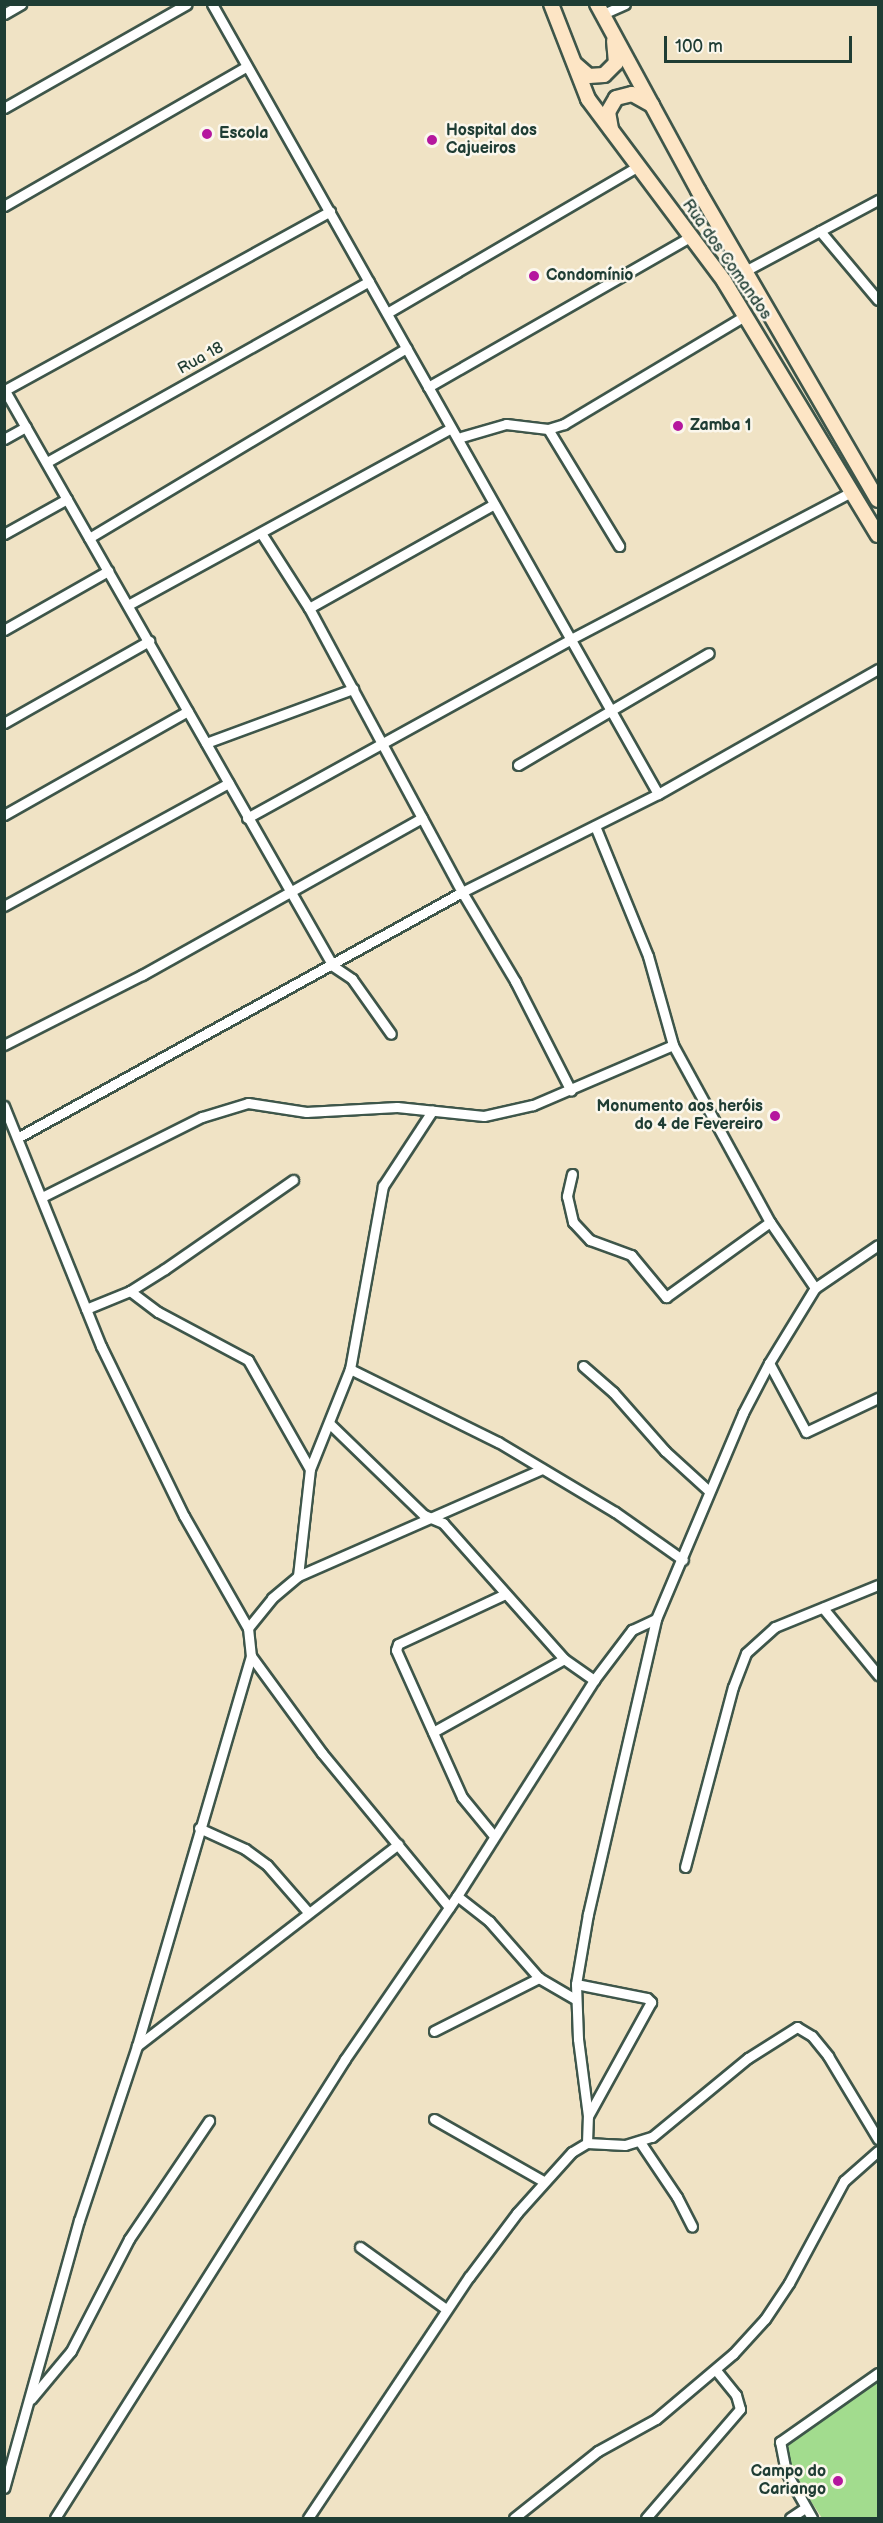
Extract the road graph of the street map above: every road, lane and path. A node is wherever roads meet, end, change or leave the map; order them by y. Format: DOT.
graph roads {
  1 [pos="21,4"];
  2 [pos="187,4"];
  3 [pos="212,4"];
  4 [pos="551,4"];
  5 [pos="625,4"];
  6 [pos="600,9"];
  7 [pos="4,14"];
  8 [pos="612,31"];
  9 [pos="567,52"];
  10 [pos="247,66"];
  11 [pos="654,106"];
  12 [pos="4,108"];
  13 [pos="612,135"];
  14 [pos="638,167"];
  15 [pos="879,200"];
  16 [pos="4,206"];
  17 [pos="330,211"];
  18 [pos="820,231"];
  19 [pos="692,236"];
  20 [pos="744,271"];
  21 [pos="369,281"];
  22 [pos="879,300"];
  23 [pos="387,313"];
  24 [pos="746,315"];
  25 [pos="406,348"];
  26 [pos="428,387"];
  27 [pos="5,389"];
  28 [pos="26,427"];
  29 [pos="451,428"];
  30 [pos="548,429"];
  31 [pos="458,438"];
  32 [pos="4,439"];
  33 [pos="47,462"];
  34 [pos="851,492"];
  35 [pos="67,499"];
  36 [pos="879,500"];
  37 [pos="494,504"];
  38 [pos="261,533"];
  39 [pos="4,534"];
  40 [pos="879,535"];
  41 [pos="89,538"];
  42 [pos="619,546"];
  43 [pos="108,572"];
  44 [pos="128,605"];
  45 [pos="309,608"];
  46 [pos="4,630"];
  47 [pos="573,638"];
  48 [pos="149,641"];
  49 [pos="709,653"];
  50 [pos="879,669"];
  51 [pos="353,689"];
  52 [pos="188,711"];
  53 [pos="611,711"];
  54 [pos="4,723"];
  55 [pos="382,742"];
  56 [pos="206,743"];
  57 [pos="518,765"];
  58 [pos="229,783"];
  59 [pos="658,794"];
  60 [pos="4,815"];
  61 [pos="247,818"];
  62 [pos="422,818"];
  63 [pos="596,826"];
  64 [pos="291,891"];
  65 [pos="462,892"];
  66 [pos="4,906"];
  67 [pos="333,966"];
  68 [pos="391,1034"];
  69 [pos="4,1045"];
  70 [pos="673,1045"];
  71 [pos="571,1091"];
  72 [pos="4,1106"];
  73 [pos="432,1111"];
  74 [pos="19,1137"];
  75 [pos="572,1174"];
  76 [pos="293,1180"];
  77 [pos="42,1197"];
  78 [pos="770,1222"];
  79 [pos="879,1245"];
  80 [pos="815,1288"];
  81 [pos="130,1291"];
  82 [pos="86,1309"];
  83 [pos="769,1363"];
  84 [pos="583,1366"];
  85 [pos="351,1369"];
  86 [pos="879,1398"];
  87 [pos="330,1424"];
  88 [pos="310,1468"];
  89 [pos="542,1469"];
  90 [pos="709,1491"];
  91 [pos="434,1518"];
  92 [pos="683,1560"];
  93 [pos="298,1576"];
  94 [pos="879,1585"];
  95 [pos="505,1594"];
  96 [pos="823,1608"];
  97 [pos="656,1618"];
  98 [pos="248,1628"];
  99 [pos="251,1656"];
  100 [pos="564,1659"];
  101 [pos="879,1675"];
  102 [pos="594,1680"];
  103 [pos="433,1732"];
  104 [pos="199,1828"];
  105 [pos="494,1836"];
  106 [pos="399,1844"];
  107 [pos="686,1867"];
  108 [pos="457,1896"];
  109 [pos="449,1907"];
  110 [pos="308,1912"];
  111 [pos="539,1978"];
  112 [pos="576,1984"];
  113 [pos="575,1999"];
  114 [pos="434,2031"];
  115 [pos="136,2046"];
  116 [pos="588,2116"];
  117 [pos="434,2119"];
  118 [pos="209,2121"];
  119 [pos="879,2139"];
  120 [pos="640,2142"];
  121 [pos="587,2143"];
  122 [pos="879,2151"];
  123 [pos="543,2181"];
  124 [pos="692,2226"];
  125 [pos="360,2247"];
  126 [pos="446,2309"];
  127 [pos="716,2370"];
  128 [pos="879,2373"];
  129 [pos="30,2401"];
  130 [pos="4,2488"];
  131 [pos="805,2508"];
  132 [pos="56,2518"];
  133 [pos="308,2518"];
  134 [pos="513,2518"];
  135 [pos="646,2518"];
  136 [pos="790,2518"];
  137 [pos="812,2518"];
  1 -- 7 [label="street"];
  2 -- 12 [label="street"];
  3 -- 10 [label="street"];
  4 -- 9 [label="main road, Rua dos Comandos"];
  5 -- 6 [label="street"];
  6 -- 8 [label="main road, Rua dos Comandos"];
  8 -- 9 [label="main road"];
  8 -- 11 [label="main road, Rua dos Comandos"];
  9 -- 13 [label="main road, Rua dos Comandos"];
  10 -- 16 [label="street"];
  10 -- 17 [label="street"];
  11 -- 13 [label="main road"];
  11 -- 20 [label="main road, Rua dos Comandos"];
  13 -- 14 [label="main road, Rua dos Comandos"];
  14 -- 19 [label="main road, Rua dos Comandos"];
  14 -- 23 [label="street"];
  15 -- 18 [label="street"];
  17 -- 21 [label="street"];
  17 -- 27 [label="street"];
  18 -- 20 [label="street"];
  18 -- 22 [label="street"];
  19 -- 24 [label="main road, Rua dos Comandos"];
  19 -- 26 [label="street"];
  20 -- 36 [label="main road, Rua dos Comandos"];
  21 -- 23 [label="street"];
  21 -- 33 [label="street, Rua 18"];
  23 -- 25 [label="street"];
  24 -- 30 [label="street"];
  24 -- 34 [label="main road, Rua dos Comandos"];
  25 -- 26 [label="street"];
  25 -- 41 [label="street"];
  26 -- 29 [label="street"];
  27 -- 28 [label="street"];
  28 -- 32 [label="street"];
  28 -- 33 [label="street"];
  29 -- 31 [label="street"];
  29 -- 38 [label="street"];
  30 -- 31 [label="street"];
  30 -- 42 [label="street"];
  31 -- 37 [label="street"];
  33 -- 35 [label="street"];
  34 -- 40 [label="main road, Rua dos Comandos"];
  34 -- 47 [label="street"];
  35 -- 39 [label="street"];
  35 -- 41 [label="street"];
  37 -- 45 [label="street"];
  37 -- 47 [label="street"];
  38 -- 44 [label="street"];
  38 -- 45 [label="street"];
  41 -- 43 [label="street"];
  43 -- 44 [label="street"];
  43 -- 46 [label="street"];
  44 -- 48 [label="street"];
  45 -- 51 [label="street"];
  47 -- 53 [label="street"];
  47 -- 55 [label="street"];
  48 -- 52 [label="street"];
  48 -- 54 [label="street"];
  49 -- 53 [label="street"];
  50 -- 59 [label="street"];
  51 -- 55 [label="street"];
  51 -- 56 [label="street"];
  52 -- 56 [label="street"];
  52 -- 60 [label="street"];
  53 -- 57 [label="street"];
  53 -- 59 [label="street"];
  55 -- 61 [label="street"];
  55 -- 62 [label="street"];
  56 -- 58 [label="street"];
  58 -- 61 [label="street"];
  58 -- 66 [label="street"];
  59 -- 63 [label="street"];
  61 -- 64 [label="street"];
  62 -- 64 [label="street"];
  62 -- 65 [label="street"];
  63 -- 65 [label="street"];
  63 -- 70 [label="street"];
  64 -- 67 [label="street"];
  64 -- 69 [label="street"];
  65 -- 67 [label="street"];
  65 -- 71 [label="street"];
  67 -- 68 [label="street"];
  67 -- 74 [label="street"];
  70 -- 71 [label="street"];
  70 -- 78 [label="street"];
  71 -- 73 [label="street"];
  72 -- 74 [label="street"];
  73 -- 77 [label="street"];
  73 -- 85 [label="street"];
  74 -- 77 [label="street"];
  75 -- 78 [label="street"];
  76 -- 81 [label="street"];
  77 -- 82 [label="street"];
  78 -- 80 [label="street"];
  79 -- 80 [label="street"];
  80 -- 83 [label="street"];
  81 -- 82 [label="street"];
  81 -- 88 [label="street"];
  82 -- 98 [label="street"];
  83 -- 86 [label="street"];
  83 -- 90 [label="street"];
  84 -- 90 [label="street"];
  85 -- 87 [label="street"];
  85 -- 89 [label="street"];
  87 -- 88 [label="street"];
  87 -- 91 [label="street"];
  88 -- 93 [label="street"];
  89 -- 91 [label="street"];
  89 -- 92 [label="street"];
  90 -- 92 [label="street"];
  91 -- 93 [label="street"];
  91 -- 95 [label="street"];
  92 -- 97 [label="street"];
  93 -- 98 [label="street"];
  94 -- 96 [label="street"];
  95 -- 100 [label="street"];
  95 -- 103 [label="street"];
  96 -- 101 [label="street"];
  96 -- 107 [label="street"];
  97 -- 102 [label="street"];
  97 -- 112 [label="street"];
  98 -- 99 [label="street"];
  99 -- 104 [label="street"];
  99 -- 106 [label="street"];
  100 -- 102 [label="street"];
  100 -- 103 [label="street"];
  102 -- 105 [label="street"];
  103 -- 105 [label="street"];
  104 -- 110 [label="street"];
  104 -- 115 [label="street"];
  105 -- 108 [label="street"];
  106 -- 109 [label="street"];
  106 -- 110 [label="street"];
  108 -- 109 [label="street"];
  108 -- 111 [label="street"];
  109 -- 132 [label="street"];
  110 -- 115 [label="street"];
  111 -- 113 [label="street"];
  111 -- 114 [label="street"];
  112 -- 113 [label="street"];
  112 -- 116 [label="street"];
  113 -- 116 [label="street"];
  115 -- 129 [label="street"];
  116 -- 121 [label="street"];
  117 -- 123 [label="street"];
  118 -- 129 [label="street"];
  119 -- 120 [label="street"];
  120 -- 121 [label="street"];
  120 -- 124 [label="street"];
  121 -- 123 [label="street"];
  122 -- 127 [label="street"];
  123 -- 126 [label="street"];
  125 -- 126 [label="street"];
  126 -- 133 [label="street"];
  127 -- 134 [label="street"];
  127 -- 135 [label="street"];
  128 -- 131 [label="street"];
  129 -- 130 [label="street"];
  131 -- 136 [label="street"];
  131 -- 137 [label="street"];
}
